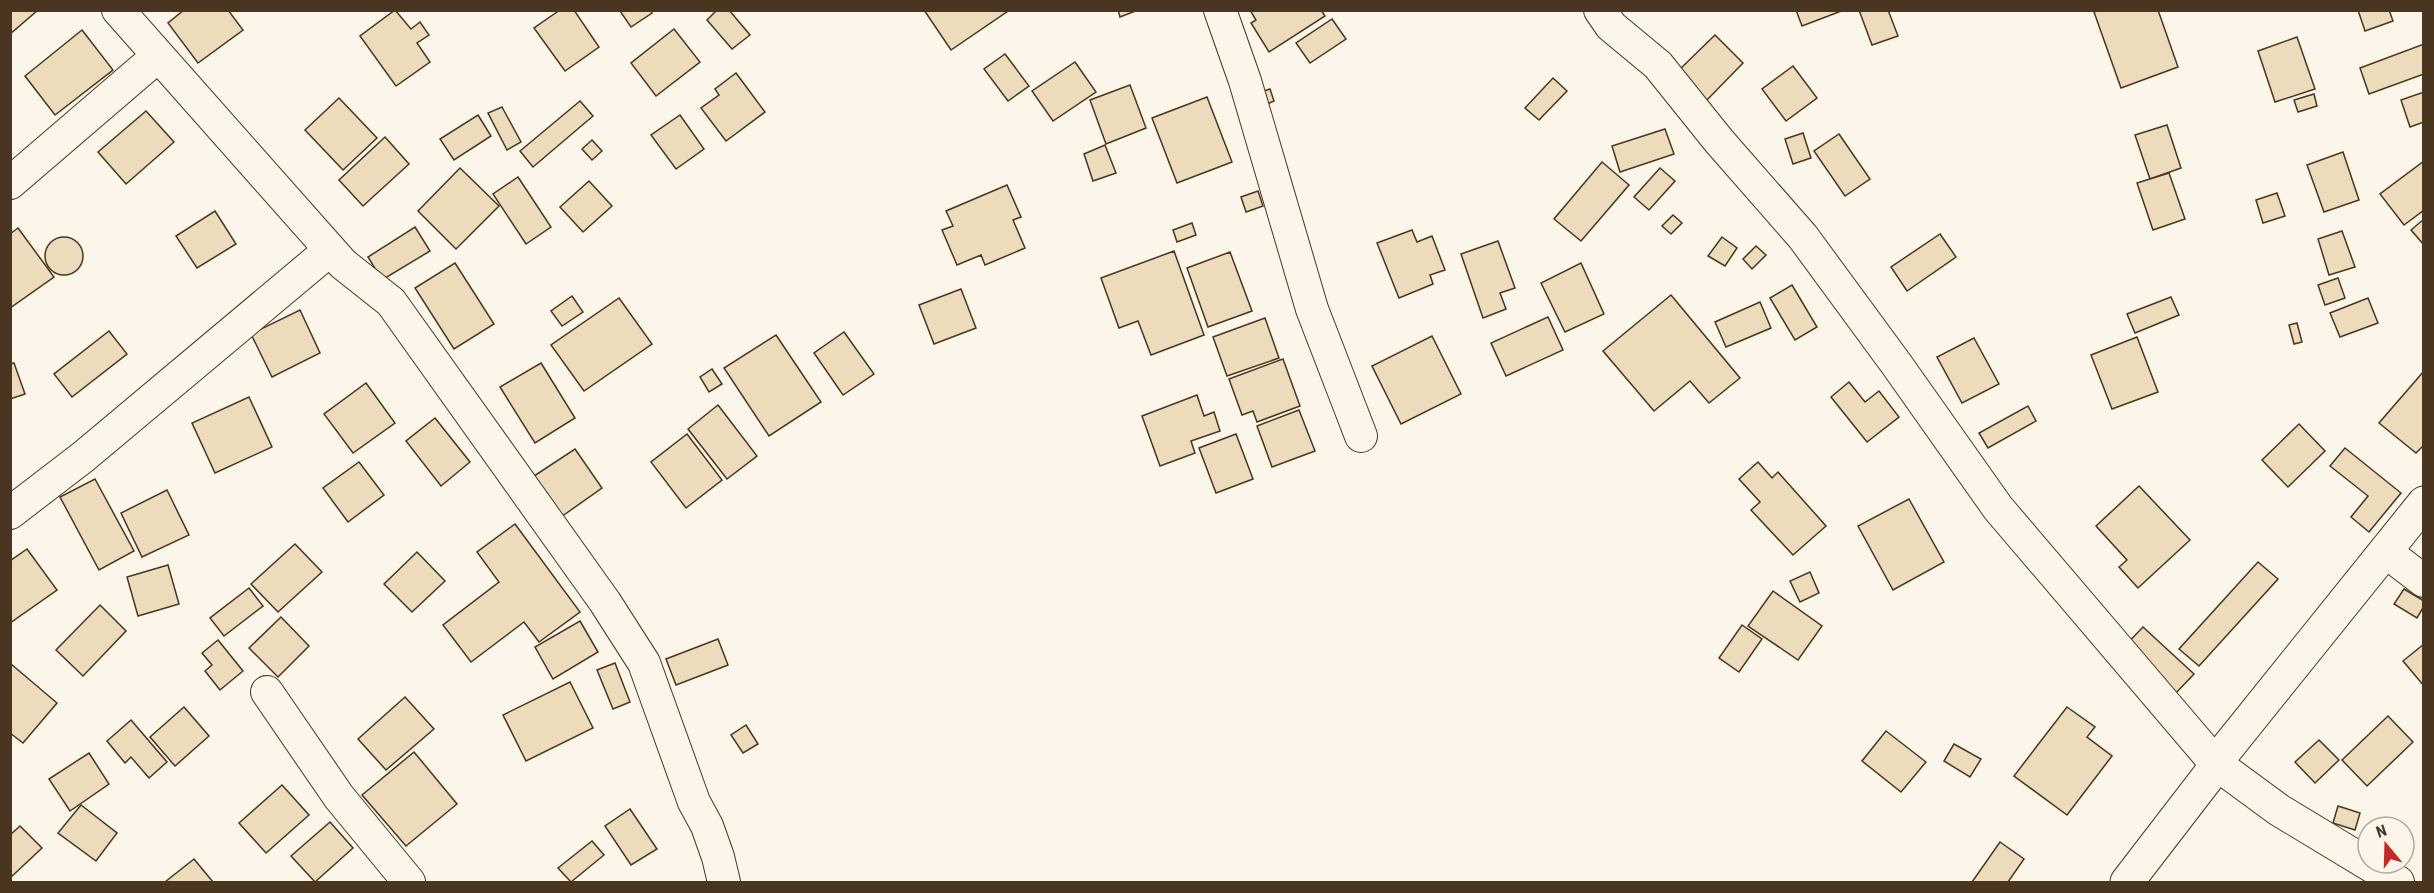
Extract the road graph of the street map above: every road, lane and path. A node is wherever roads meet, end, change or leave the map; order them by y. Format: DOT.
graph roads {
  1 [pos="118,10"];
  2 [pos="1220,10"];
  3 [pos="1600,10"];
  4 [pos="158,56"];
  5 [pos="10,183"];
  6 [pos="330,250"];
  7 [pos="1361,436"];
  8 [pos="2424,503"];
  9 [pos="10,513"];
  10 [pos="2386,552"];
  11 [pos="2424,582"];
  12 [pos="267,692"];
  13 [pos="2216,764"];
  14 [pos="408,882"];
  15 [pos="724,882"];
  16 [pos="2127,882"];
  17 [pos="2398,882"];
  1 -- 4 [label="street"];
  2 -- 7 [label="street"];
  3 -- 13 [label="street"];
  4 -- 5 [label="street"];
  4 -- 6 [label="street"];
  6 -- 9 [label="street"];
  6 -- 15 [label="street"];
  8 -- 10 [label="highway"];
  10 -- 11 [label="street"];
  10 -- 13 [label="highway"];
  12 -- 14 [label="street"];
  13 -- 16 [label="highway"];
  13 -- 17 [label="street"];
}
